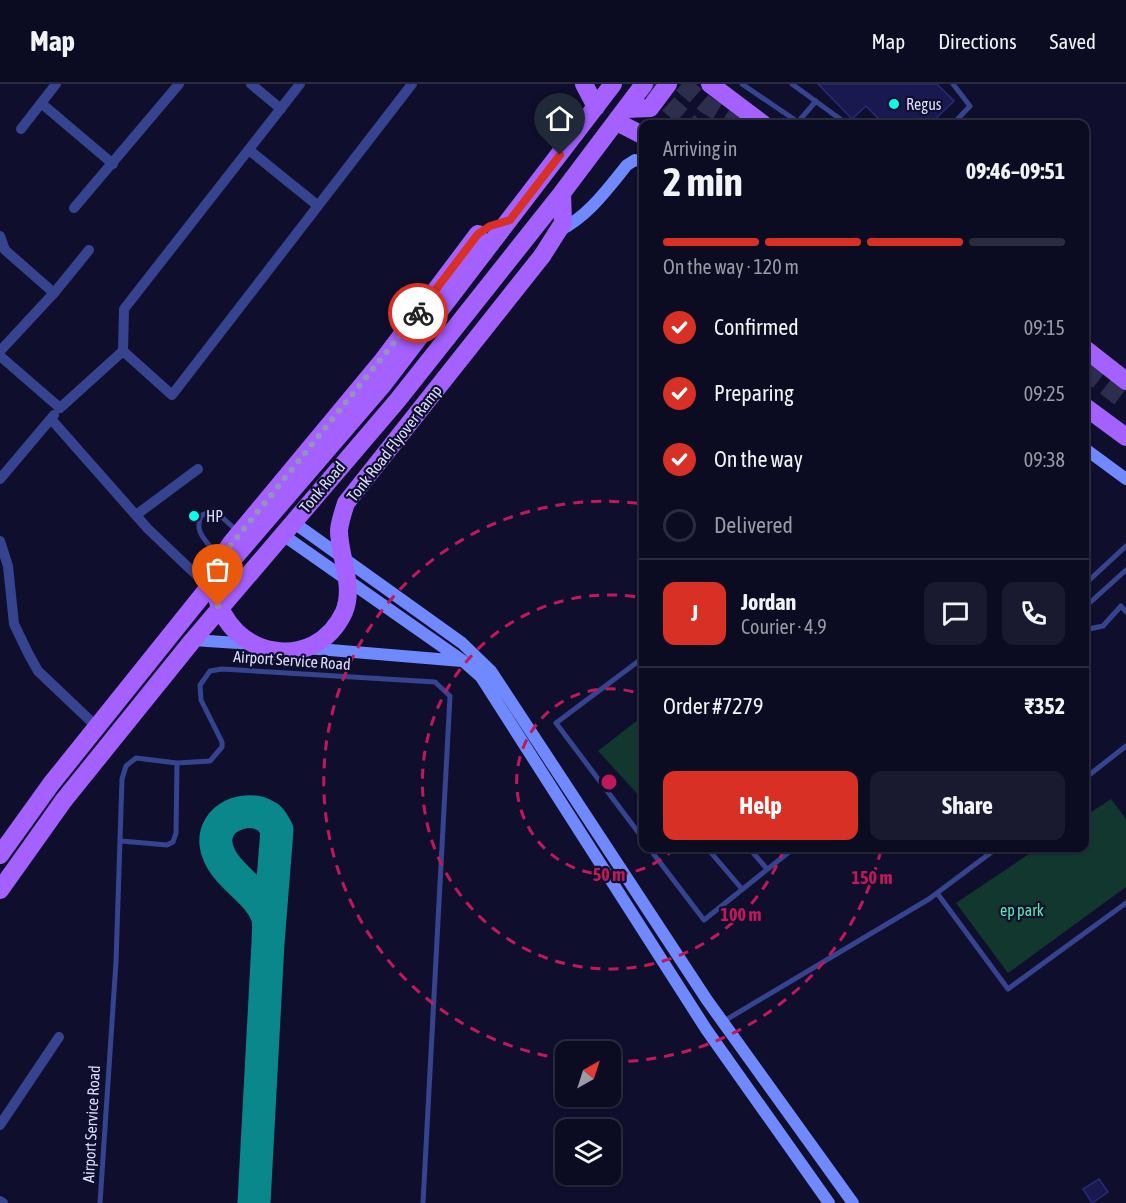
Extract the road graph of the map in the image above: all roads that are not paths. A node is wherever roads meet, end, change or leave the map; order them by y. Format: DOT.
graph roads {
  1 [pos="56,84"];
  2 [pos="179,84"];
  3 [pos="251,84"];
  4 [pos="300,84"];
  5 [pos="412,84"];
  6 [pos="584,84"];
  7 [pos="644,84"];
  8 [pos="668,84"];
  9 [pos="710,84"];
  10 [pos="742,84"];
  11 [pos="792,84"];
  12 [pos="953,84"];
  13 [pos="610,86"];
  14 [pos="816,101"];
  15 [pos="41,103"];
  16 [pos="596,107"];
  17 [pos="281,109"];
  18 [pos="622,116"];
  19 [pos="758,120"];
  20 [pos="796,120"];
  21 [pos="802,120"];
  22 [pos="842,120"];
  23 [pos="957,120"];
  24 [pos="21,129"];
  25 [pos="639,131"];
  26 [pos="249,150"];
  27 [pos="639,161"];
  28 [pos="113,164"];
  29 [pos="562,194"];
  30 [pos="317,205"];
  31 [pos="74,208"];
  32 [pos="510,220"];
  33 [pos="559,231"];
  34 [pos="0,236"];
  35 [pos="89,249"];
  36 [pos="54,293"];
  37 [pos="0,351"];
  38 [pos="123,351"];
  39 [pos="1089,352"];
  40 [pos="0,356"];
  41 [pos="1126,381"];
  42 [pos="60,408"];
  43 [pos="1089,409"];
  44 [pos="51,419"];
  45 [pos="1126,438"];
  46 [pos="1089,451"];
  47 [pos="198,469"];
  48 [pos="0,479"];
  49 [pos="1126,479"];
  50 [pos="136,515"];
  51 [pos="288,529"];
  52 [pos="0,541"];
  53 [pos="247,542"];
  54 [pos="1126,546"];
  55 [pos="227,566"];
  56 [pos="1126,570"];
  57 [pos="1089,580"];
  58 [pos="210,587"];
  59 [pos="1089,603"];
  60 [pos="1126,612"];
  61 [pos="1089,629"];
  62 [pos="193,640"];
  63 [pos="463,661"];
  64 [pos="639,661"];
  65 [pos="97,727"];
  66 [pos="1126,746"];
  67 [pos="177,763"];
  68 [pos="1089,775"];
  69 [pos="639,833"];
  70 [pos="121,841"];
  71 [pos="652,852"];
  72 [pos="710,852"];
  73 [pos="752,852"];
  74 [pos="789,852"];
  75 [pos="993,852"];
  76 [pos="0,855"];
  77 [pos="767,869"];
  78 [pos="742,889"];
  79 [pos="0,890"];
  80 [pos="937,893"];
  81 [pos="1126,903"];
  82 [pos="722,1022"];
  83 [pos="60,1037"];
  84 [pos="0,1126"];
  85 [pos="100,1203"];
  86 [pos="423,1203"];
  87 [pos="829,1203"];
  88 [pos="853,1203"];
  1 -- 15 [label="street"];
  2 -- 28 [label="street"];
  3 -- 17 [label="street"];
  4 -- 17 [label="street"];
  5 -- 30 [label="street"];
  6 -- 16 [label="main road"];
  7 -- 18 [label="main road, Tonk Road"];
  8 -- 18 [label="main road"];
  9 -- 19 [label="main road"];
  10 -- 20 [label="lane"];
  11 -- 14 [label="lane"];
  12 -- 23 [label="lane"];
  13 -- 16 [label="main road, Tonk Road"];
  14 -- 21 [label="lane"];
  14 -- 22 [label="lane"];
  15 -- 24 [label="street"];
  15 -- 28 [label="street"];
  16 -- 32 [label="main road, Tonk Road"];
  17 -- 26 [label="street"];
  18 -- 25 [label="main road"];
  18 -- 29 [label="main road, Tonk Road"];
  26 -- 30 [label="street"];
  26 -- 38 [label="street"];
  27 -- 33 [label="street"];
  28 -- 31 [label="street"];
  29 -- 33 [label="main road, Tonk Road Flyover Ramp"];
  29 -- 51 [label="main road, Tonk Road"];
  30 -- 38 [label="street"];
  32 -- 33 [label="main road, Tonk Road Flyover Ramp, bridge"];
  32 -- 53 [label="main road, Tonk Road"];
  34 -- 36 [label="street"];
  35 -- 36 [label="street"];
  36 -- 37 [label="street"];
  38 -- 42 [label="street"];
  39 -- 41 [label="main road"];
  40 -- 42 [label="street"];
  42 -- 44 [label="street"];
  43 -- 45 [label="main road"];
  44 -- 48 [label="street"];
  44 -- 50 [label="street"];
  46 -- 49 [label="street"];
  47 -- 50 [label="street"];
  50 -- 58 [label="street"];
  51 -- 62 [label="main road, Tonk Road"];
  51 -- 63 [label="street"];
  51 -- 82 [label="street"];
  52 -- 65 [label="street"];
  53 -- 55 [label="main road, Tonk Road"];
  53 -- 55 [label="lane"];
  54 -- 57 [label="lane"];
  55 -- 58 [label="main road, Tonk Road"];
  56 -- 59 [label="lane"];
  58 -- 65 [label="main road, Tonk Road"];
  60 -- 61 [label="lane"];
  62 -- 63 [label="street"];
  62 -- 79 [label="main road, Tonk Road"];
  63 -- 87 [label="street"];
  64 -- 69 [label="lane"];
  65 -- 76 [label="main road, Tonk Road"];
  66 -- 68 [label="lane"];
  67 -- 70 [label="lane, Airport Service Road"];
  67 -- 70 [label="lane"];
  67 -- 86 [label="lane, Airport Service Road"];
  70 -- 85 [label="lane, Airport Service Road"];
  71 -- 78 [label="lane"];
  72 -- 78 [label="lane"];
  73 -- 77 [label="lane"];
  74 -- 77 [label="lane"];
  75 -- 80 [label="lane"];
  77 -- 78 [label="lane"];
  80 -- 81 [label="lane"];
  80 -- 82 [label="lane"];
  82 -- 88 [label="street"];
  83 -- 84 [label="street"];
}
